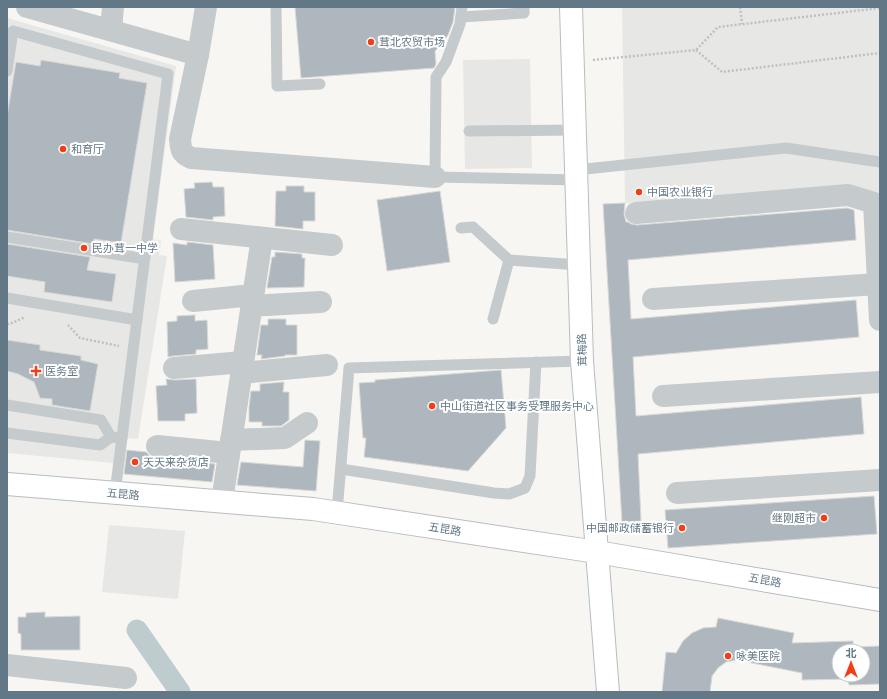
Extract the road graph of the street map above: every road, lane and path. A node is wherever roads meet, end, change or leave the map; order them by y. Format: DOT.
graph roads {
  1 [pos="27,7"];
  2 [pos="113,7"];
  3 [pos="206,7"];
  4 [pos="276,7"];
  5 [pos="524,7"];
  6 [pos="571,7"];
  7 [pos="740,7"];
  8 [pos="880,8"];
  9 [pos="461,12"];
  10 [pos="742,24"];
  11 [pos="111,30"];
  12 [pos="696,50"];
  13 [pos="880,53"];
  14 [pos="198,55"];
  15 [pos="573,62"];
  16 [pos="7,71"];
  17 [pos="320,84"];
  18 [pos="575,130"];
  19 [pos="469,131"];
  20 [pos="880,162"];
  21 [pos="577,175"];
  22 [pos="435,177"];
  23 [pos="636,212"];
  24 [pos="461,228"];
  25 [pos="181,229"];
  26 [pos="7,237"];
  27 [pos="262,238"];
  28 [pos="332,245"];
  29 [pos="145,259"];
  30 [pos="509,260"];
  31 [pos="579,264"];
  32 [pos="878,284"];
  33 [pos="7,298"];
  34 [pos="653,298"];
  35 [pos="193,301"];
  36 [pos="252,301"];
  37 [pos="321,302"];
  38 [pos="27,316"];
  39 [pos="492,319"];
  40 [pos="137,320"];
  41 [pos="880,320"];
  42 [pos="66,323"];
  43 [pos="7,324"];
  44 [pos="133,348"];
  45 [pos="582,361"];
  46 [pos="536,362"];
  47 [pos="327,366"];
  48 [pos="242,367"];
  49 [pos="174,368"];
  50 [pos="880,382"];
  51 [pos="663,396"];
  52 [pos="7,405"];
  53 [pos="307,423"];
  54 [pos="7,433"];
  55 [pos="111,437"];
  56 [pos="122,438"];
  57 [pos="157,446"];
  58 [pos="230,446"];
  59 [pos="341,469"];
  60 [pos="880,480"];
  61 [pos="7,484"];
  62 [pos="115,493"];
  63 [pos="677,493"];
  64 [pos="222,501"];
  65 [pos="337,512"];
  66 [pos="597,552"];
  67 [pos="880,600"];
  68 [pos="7,665"];
  69 [pos="126,678"];
  70 [pos="100,683"];
  71 [pos="608,692"];
  1 -- 11 [label="street"];
  2 -- 11 [label="street"];
  3 -- 14 [label="street"];
  4 -- 17 [label="lane"];
  5 -- 9 [label="lane"];
  6 -- 15 [label="street, 茸梅路"];
  7 -- 10 [label="path"];
  8 -- 10 [label="path"];
  9 -- 22 [label="lane"];
  10 -- 12 [label="path"];
  11 -- 14 [label="street"];
  12 -- 13 [label="path"];
  12 -- 15 [label="path"];
  14 -- 22 [label="street"];
  15 -- 18 [label="street, 茸梅路"];
  16 -- 29 [label="lane"];
  18 -- 19 [label="lane"];
  18 -- 21 [label="street, 茸梅路"];
  20 -- 21 [label="lane"];
  21 -- 22 [label="lane"];
  21 -- 31 [label="street, 茸梅路"];
  23 -- 32 [label="street"];
  24 -- 30 [label="lane"];
  25 -- 27 [label="street"];
  26 -- 29 [label="lane"];
  27 -- 28 [label="street"];
  27 -- 36 [label="street"];
  29 -- 40 [label="lane"];
  30 -- 31 [label="lane"];
  30 -- 39 [label="lane"];
  31 -- 45 [label="street, 茸梅路"];
  32 -- 34 [label="street"];
  32 -- 41 [label="street"];
  33 -- 40 [label="lane"];
  35 -- 36 [label="street"];
  36 -- 37 [label="street"];
  36 -- 48 [label="street"];
  38 -- 43 [label="path"];
  40 -- 44 [label="lane"];
  42 -- 44 [label="path"];
  44 -- 56 [label="lane"];
  45 -- 46 [label="lane"];
  45 -- 66 [label="street, 茸梅路"];
  46 -- 59 [label="lane"];
  46 -- 59 [label="lane"];
  47 -- 48 [label="street"];
  48 -- 49 [label="street"];
  48 -- 58 [label="street"];
  50 -- 51 [label="street"];
  52 -- 55 [label="lane"];
  53 -- 58 [label="street"];
  54 -- 55 [label="lane"];
  55 -- 56 [label="lane"];
  56 -- 62 [label="lane"];
  57 -- 58 [label="street"];
  58 -- 64 [label="street"];
  59 -- 65 [label="lane"];
  60 -- 63 [label="street"];
  61 -- 62 [label="street, 五昆路"];
  62 -- 64 [label="street, 五昆路"];
  64 -- 65 [label="street, 五昆路"];
  65 -- 66 [label="street, 五昆路"];
  66 -- 67 [label="street, 五昆路"];
  66 -- 71 [label="street, 茸梅路"];
  68 -- 70 [label="street"];
  69 -- 70 [label="street"];
}
